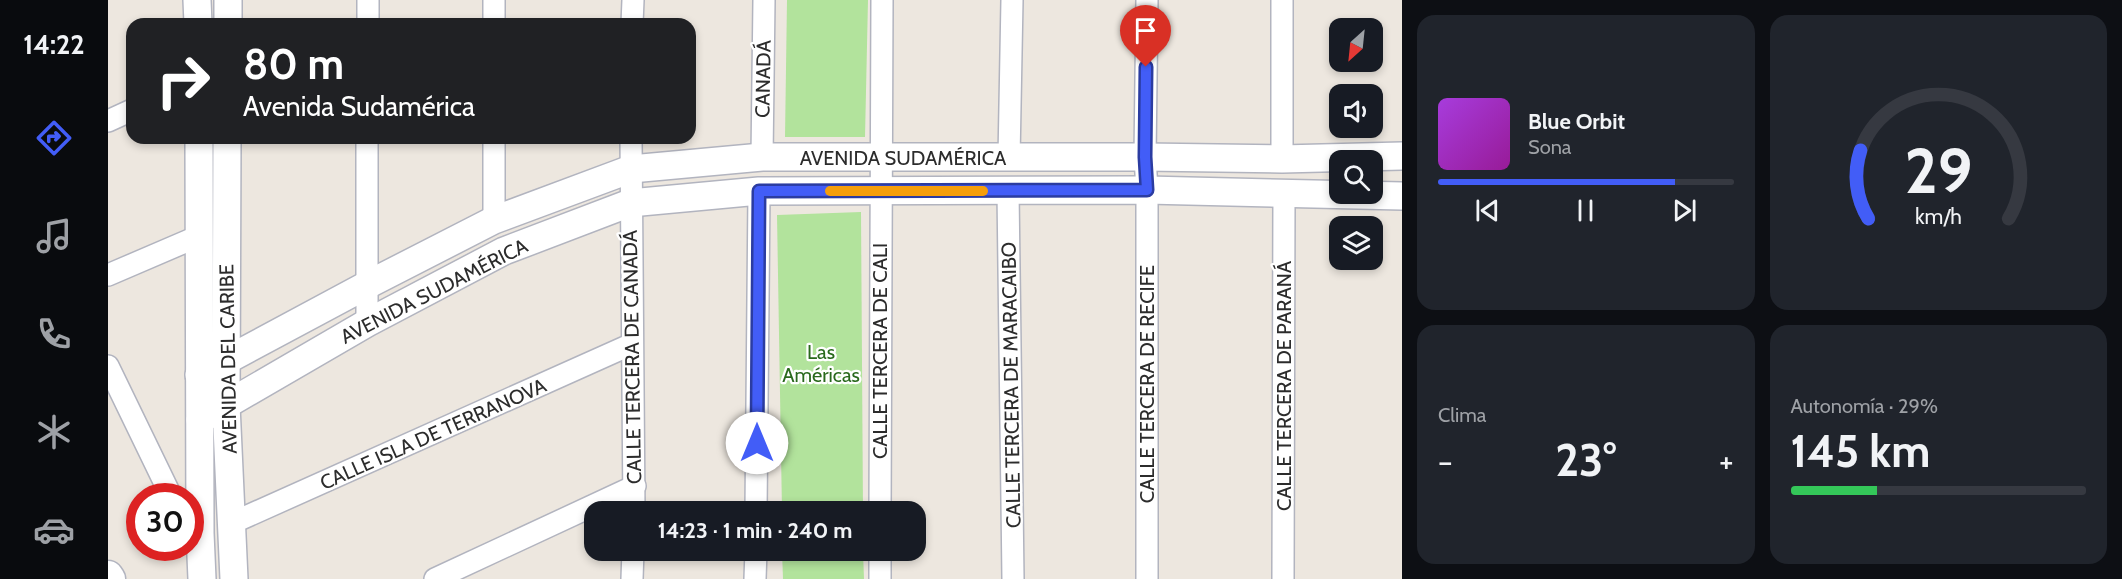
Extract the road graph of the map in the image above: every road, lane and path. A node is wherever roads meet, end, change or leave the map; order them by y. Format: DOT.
graph roads {
  1 [pos="197,0"];
  2 [pos="228,0"];
  3 [pos="368,0"];
  4 [pos="494,0"];
  5 [pos="633,0"];
  6 [pos="764,0"];
  7 [pos="882,0"];
  8 [pos="1012,0"];
  9 [pos="1147,0"];
  10 [pos="1281,0"];
  11 [pos="198,18"];
  12 [pos="228,18"];
  13 [pos="368,18"];
  14 [pos="494,18"];
  15 [pos="632,18"];
  16 [pos="126,113"];
  17 [pos="108,121"];
  18 [pos="199,144"];
  19 [pos="227,144"];
  20 [pos="367,144"];
  21 [pos="494,144"];
  22 [pos="631,144"];
  23 [pos="1402,156"];
  24 [pos="762,157"];
  25 [pos="1145,157"];
  26 [pos="1010,158"];
  27 [pos="882,159"];
  28 [pos="1282,159"];
  29 [pos="631,169"];
  30 [pos="1147,190"];
  31 [pos="759,191"];
  32 [pos="881,191"];
  33 [pos="1008,191"];
  34 [pos="1284,193"];
  35 [pos="1402,196"];
  36 [pos="630,203"];
  37 [pos="494,220"];
  38 [pos="199,236"];
  39 [pos="108,274"];
  40 [pos="367,285"];
  41 [pos="367,323"];
  42 [pos="632,344"];
  43 [pos="226,360"];
  44 [pos="108,366"];
  45 [pos="199,375"];
  46 [pos="226,405"];
  47 [pos="200,420"];
  48 [pos="165,483"];
  49 [pos="197,483"];
  50 [pos="635,486"];
  51 [pos="634,501"];
  52 [pos="756,501"];
  53 [pos="880,501"];
  54 [pos="232,523"];
  55 [pos="200,561"];
  56 [pos="633,561"];
  57 [pos="756,561"];
  58 [pos="880,561"];
  59 [pos="202,579"];
  60 [pos="234,579"];
  61 [pos="435,579"];
  62 [pos="632,579"];
  63 [pos="755,579"];
  64 [pos="880,579"];
  65 [pos="1013,579"];
  66 [pos="1147,579"];
  67 [pos="1283,579"];
  1 -- 11 [label="street"];
  2 -- 12 [label="street"];
  3 -- 13 [label="street"];
  4 -- 14 [label="street"];
  5 -- 15 [label="street"];
  6 -- 24 [label="street, CANADÁ"];
  7 -- 27 [label="street, CALLE TERCERA DE CALI"];
  8 -- 26 [label="street"];
  9 -- 25 [label="street, CALLE TERCERA DE RECIFE"];
  10 -- 28 [label="street"];
  16 -- 17 [label="street"];
  18 -- 38 [label="street, AVENIDA DEL CARIBE"];
  19 -- 43 [label="street, AVENIDA DEL CARIBE"];
  20 -- 40 [label="street"];
  21 -- 37 [label="street"];
  22 -- 29 [label="street, CALLE TERCERA DE CANADÁ"];
  23 -- 28 [label="street, AVENIDA SUDAMÉRICA"];
  24 -- 27 [label="street, AVENIDA SUDAMÉRICA"];
  24 -- 29 [label="street, AVENIDA SUDAMÉRICA"];
  25 -- 26 [label="street, AVENIDA SUDAMÉRICA"];
  25 -- 28 [label="street, AVENIDA SUDAMÉRICA"];
  25 -- 30 [label="street, CALLE TERCERA DE RECIFE"];
  26 -- 27 [label="street, AVENIDA SUDAMÉRICA"];
  27 -- 32 [label="street, CALLE TERCERA DE CALI"];
  29 -- 36 [label="street, CALLE TERCERA DE CANADÁ"];
  29 -- 37 [label="street, AVENIDA SUDAMÉRICA"];
  30 -- 33 [label="street, AVENIDA SUDAMÉRICA"];
  30 -- 34 [label="street, AVENIDA SUDAMÉRICA"];
  30 -- 66 [label="street, CALLE TERCERA DE RECIFE"];
  31 -- 32 [label="street, AVENIDA SUDAMÉRICA"];
  31 -- 36 [label="street, AVENIDA SUDAMÉRICA"];
  31 -- 52 [label="street"];
  32 -- 33 [label="street, AVENIDA SUDAMÉRICA"];
  32 -- 53 [label="street, CALLE TERCERA DE CALI"];
  33 -- 65 [label="street, CALLE TERCERA DE MARACAIBO"];
  34 -- 35 [label="street, AVENIDA SUDAMÉRICA"];
  34 -- 67 [label="street, CALLE TERCERA DE PARANÁ"];
  36 -- 41 [label="street, AVENIDA SUDAMÉRICA"];
  36 -- 42 [label="street, CALLE TERCERA DE CANADÁ"];
  37 -- 40 [label="street, AVENIDA SUDAMÉRICA"];
  38 -- 39 [label="street"];
  38 -- 45 [label="street, AVENIDA DEL CARIBE"];
  40 -- 41 [label="street"];
  40 -- 43 [label="street, AVENIDA SUDAMÉRICA"];
  41 -- 46 [label="street, AVENIDA SUDAMÉRICA"];
  42 -- 50 [label="street, CALLE TERCERA DE CANADÁ"];
  42 -- 54 [label="street, CALLE ISLA DE TERRANOVA"];
  43 -- 45 [label="street, AVENIDA SUDAMÉRICA"];
  43 -- 46 [label="street, AVENIDA DEL CARIBE"];
  44 -- 48 [label="street"];
  45 -- 47 [label="street, AVENIDA DEL CARIBE"];
  46 -- 47 [label="street, AVENIDA SUDAMÉRICA"];
  46 -- 54 [label="street, AVENIDA DEL CARIBE"];
  47 -- 49 [label="street, AVENIDA DEL CARIBE"];
  50 -- 51 [label="street, CALLE TERCERA DE CANADÁ"];
  50 -- 61 [label="street"];
  54 -- 60 [label="street, AVENIDA DEL CARIBE"];
  55 -- 59 [label="street, AVENIDA DEL CARIBE"];
  56 -- 62 [label="street"];
  57 -- 63 [label="street"];
  58 -- 64 [label="street"];
}
